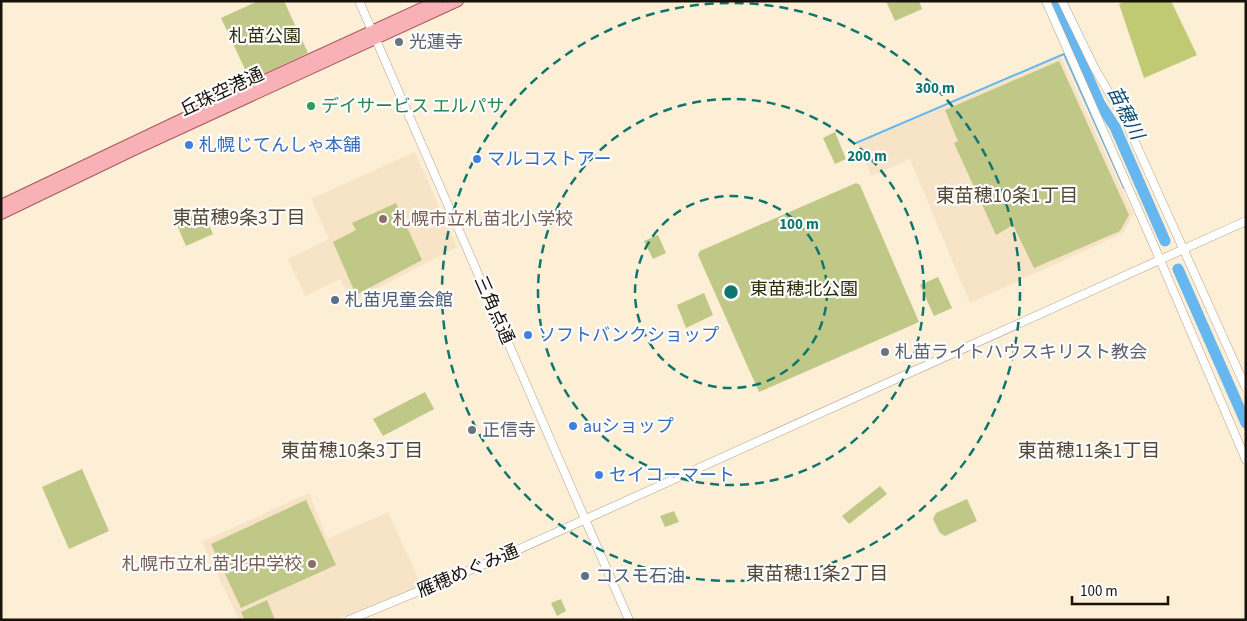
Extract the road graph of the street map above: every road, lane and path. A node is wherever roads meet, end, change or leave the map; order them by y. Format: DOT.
graph roads {
  1 [pos="359,1"];
  2 [pos="437,1"];
  3 [pos="458,1"];
  4 [pos="1046,1"];
  5 [pos="1062,1"];
  6 [pos="374,34"];
  7 [pos="1,205"];
  8 [pos="1,214"];
  9 [pos="1246,221"];
  10 [pos="1182,249"];
  11 [pos="1160,259"];
  12 [pos="1246,388"];
  13 [pos="1246,460"];
  14 [pos="585,519"];
  15 [pos="349,620"];
  16 [pos="629,620"];
  1 -- 6 [label="street, 三角点通"];
  2 -- 6 [label="main road, 丘珠空港通"];
  3 -- 6 [label="main road, 丘珠空港通"];
  4 -- 11 [label="street"];
  5 -- 10 [label="street"];
  6 -- 7 [label="main road, 丘珠空港通"];
  6 -- 8 [label="main road, 丘珠空港通"];
  6 -- 14 [label="street, 三角点通"];
  9 -- 10 [label="street, 雁穂めぐみ通"];
  10 -- 11 [label="street, 雁穂めぐみ通"];
  10 -- 12 [label="street"];
  11 -- 13 [label="street"];
  11 -- 14 [label="street, 雁穂めぐみ通"];
  14 -- 15 [label="street, 雁穂めぐみ通"];
  14 -- 16 [label="street, 三角点通"];
}
